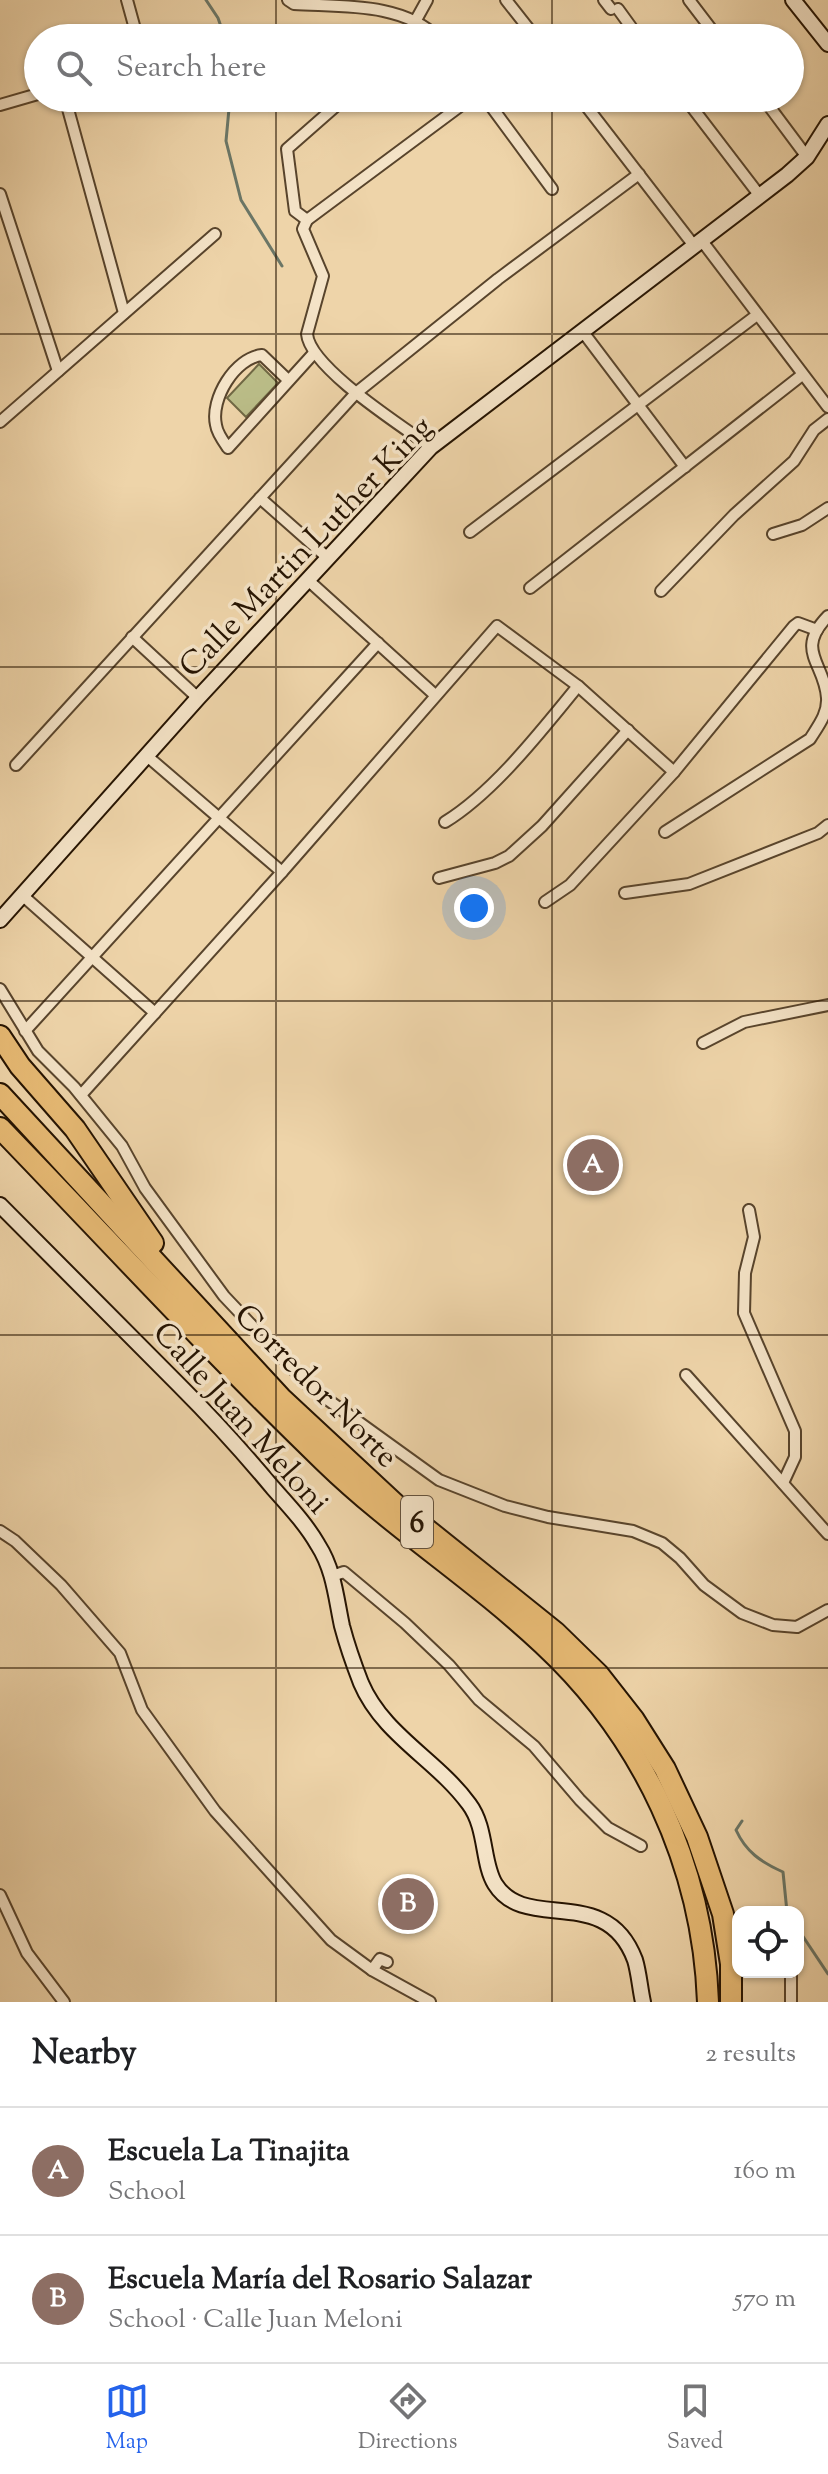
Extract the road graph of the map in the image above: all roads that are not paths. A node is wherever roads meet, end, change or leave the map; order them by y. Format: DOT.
graph roads {
  1 [pos="127,0"];
  2 [pos="134,0"];
  3 [pos="288,0"];
  4 [pos="427,0"];
  5 [pos="689,0"];
  6 [pos="793,0"];
  7 [pos="513,2"];
  8 [pos="611,6"];
  9 [pos="416,22"];
  10 [pos="134,24"];
  11 [pos="137,24"];
  12 [pos="419,24"];
  13 [pos="527,24"];
  14 [pos="627,24"];
  15 [pos="707,24"];
  16 [pos="828,44"];
  17 [pos="24,98"];
  18 [pos="0,105"];
  19 [pos="69,112"];
  20 [pos="329,112"];
  21 [pos="452,112"];
  22 [pos="495,112"];
  23 [pos="592,112"];
  24 [pos="696,112"];
  25 [pos="773,112"];
  26 [pos="827,130"];
  27 [pos="807,157"];
  28 [pos="639,174"];
  29 [pos="552,189"];
  30 [pos="0,194"];
  31 [pos="760,196"];
  32 [pos="307,220"];
  33 [pos="215,234"];
  34 [pos="698,244"];
  35 [pos="124,313"];
  36 [pos="757,315"];
  37 [pos="583,332"];
  38 [pos="314,353"];
  39 [pos="58,371"];
  40 [pos="802,375"];
  41 [pos="288,380"];
  42 [pos="356,393"];
  43 [pos="638,403"];
  44 [pos="828,407"];
  45 [pos="828,419"];
  46 [pos="0,422"];
  47 [pos="431,447"];
  48 [pos="685,467"];
  49 [pos="260,498"];
  50 [pos="828,508"];
  51 [pos="470,532"];
  52 [pos="773,534"];
  53 [pos="329,559"];
  54 [pos="309,581"];
  55 [pos="530,588"];
  56 [pos="661,591"];
  57 [pos="828,616"];
  58 [pos="817,630"];
  59 [pos="132,637"];
  60 [pos="378,643"];
  61 [pos="578,686"];
  62 [pos="435,695"];
  63 [pos="198,698"];
  64 [pos="628,730"];
  65 [pos="147,756"];
  66 [pos="16,765"];
  67 [pos="674,772"];
  68 [pos="219,819"];
  69 [pos="445,822"];
  70 [pos="828,825"];
  71 [pos="665,832"];
  72 [pos="282,872"];
  73 [pos="439,878"];
  74 [pos="625,893"];
  75 [pos="22,895"];
  76 [pos="545,902"];
  77 [pos="0,920"];
  78 [pos="93,958"];
  79 [pos="0,989"];
  80 [pos="828,1005"];
  81 [pos="155,1013"];
  82 [pos="25,1031"];
  83 [pos="0,1036"];
  84 [pos="703,1043"];
  85 [pos="0,1094"];
  86 [pos="81,1095"];
  87 [pos="0,1128"];
  88 [pos="0,1205"];
  89 [pos="749,1210"];
  90 [pos="191,1299"];
  91 [pos="686,1375"];
  92 [pos="783,1483"];
  93 [pos="0,1531"];
  94 [pos="828,1534"];
  95 [pos="332,1576"];
  96 [pos="828,1610"];
  97 [pos="641,1846"];
  98 [pos="0,1895"];
  99 [pos="387,1962"];
  100 [pos="372,1970"];
  101 [pos="791,1978"];
  102 [pos="64,2002"];
  103 [pos="430,2002"];
  104 [pos="641,2002"];
  105 [pos="708,2002"];
  106 [pos="731,2002"];
  107 [pos="791,2002"];
  1 -- 10 [label="street"];
  2 -- 11 [label="street"];
  3 -- 9 [label="street"];
  4 -- 9 [label="street"];
  5 -- 15 [label="street"];
  6 -- 16 [label="street"];
  7 -- 13 [label="street"];
  8 -- 14 [label="street"];
  9 -- 12 [label="street"];
  17 -- 18 [label="street"];
  19 -- 35 [label="street"];
  20 -- 32 [label="street"];
  21 -- 32 [label="street"];
  22 -- 29 [label="street"];
  23 -- 28 [label="street"];
  24 -- 31 [label="street"];
  25 -- 27 [label="street"];
  26 -- 27 [label="street, Calle Martin Luther King"];
  27 -- 31 [label="street, Calle Martin Luther King"];
  28 -- 34 [label="street"];
  28 -- 42 [label="street"];
  30 -- 39 [label="street"];
  31 -- 34 [label="street, Calle Martin Luther King"];
  32 -- 38 [label="street"];
  33 -- 35 [label="street"];
  34 -- 36 [label="street"];
  34 -- 37 [label="street, Calle Martin Luther King"];
  35 -- 39 [label="street"];
  36 -- 40 [label="street"];
  36 -- 43 [label="street"];
  37 -- 43 [label="street"];
  37 -- 47 [label="street, Calle Martin Luther King"];
  38 -- 41 [label="street"];
  38 -- 42 [label="street"];
  39 -- 46 [label="street"];
  40 -- 44 [label="street"];
  40 -- 48 [label="street"];
  41 -- 41 [label="street"];
  42 -- 47 [label="street"];
  42 -- 49 [label="street"];
  43 -- 48 [label="street"];
  43 -- 51 [label="street"];
  45 -- 56 [label="street"];
  47 -- 53 [label="street, Calle Martin Luther King"];
  48 -- 55 [label="street"];
  49 -- 53 [label="street"];
  49 -- 59 [label="street"];
  50 -- 52 [label="street"];
  53 -- 54 [label="street, Calle Martin Luther King"];
  54 -- 60 [label="street"];
  54 -- 63 [label="street, Calle Martin Luther King"];
  57 -- 58 [label="street"];
  58 -- 67 [label="street"];
  58 -- 71 [label="street"];
  59 -- 63 [label="street"];
  59 -- 66 [label="street"];
  60 -- 62 [label="street"];
  60 -- 68 [label="street"];
  61 -- 62 [label="street"];
  61 -- 64 [label="street"];
  61 -- 69 [label="street"];
  62 -- 72 [label="street"];
  63 -- 65 [label="street, Calle Martin Luther King"];
  64 -- 67 [label="street"];
  64 -- 73 [label="street"];
  65 -- 68 [label="street"];
  65 -- 75 [label="street, Calle Martin Luther King"];
  67 -- 76 [label="street"];
  68 -- 72 [label="street"];
  68 -- 78 [label="street"];
  70 -- 74 [label="street"];
  72 -- 81 [label="street"];
  75 -- 77 [label="street, Calle Martin Luther King"];
  75 -- 78 [label="street"];
  78 -- 81 [label="street"];
  78 -- 82 [label="street"];
  79 -- 82 [label="street"];
  80 -- 84 [label="street"];
  81 -- 86 [label="street"];
  82 -- 86 [label="street"];
  83 -- 90 [label="highway"];
  85 -- 90 [label="highway, Corredor Norte / 6"];
  86 -- 96 [label="street"];
  87 -- 105 [label="highway, Corredor Norte / 6"];
  88 -- 95 [label="street, Calle Juan Meloni"];
  89 -- 92 [label="street"];
  90 -- 106 [label="highway, Corredor Norte / 6"];
  91 -- 92 [label="street"];
  92 -- 94 [label="street"];
  93 -- 100 [label="street"];
  95 -- 97 [label="street"];
  95 -- 104 [label="street, Calle Juan Meloni"];
  98 -- 102 [label="street"];
  99 -- 100 [label="street"];
  100 -- 103 [label="street"];
  101 -- 107 [label="street"];
}
